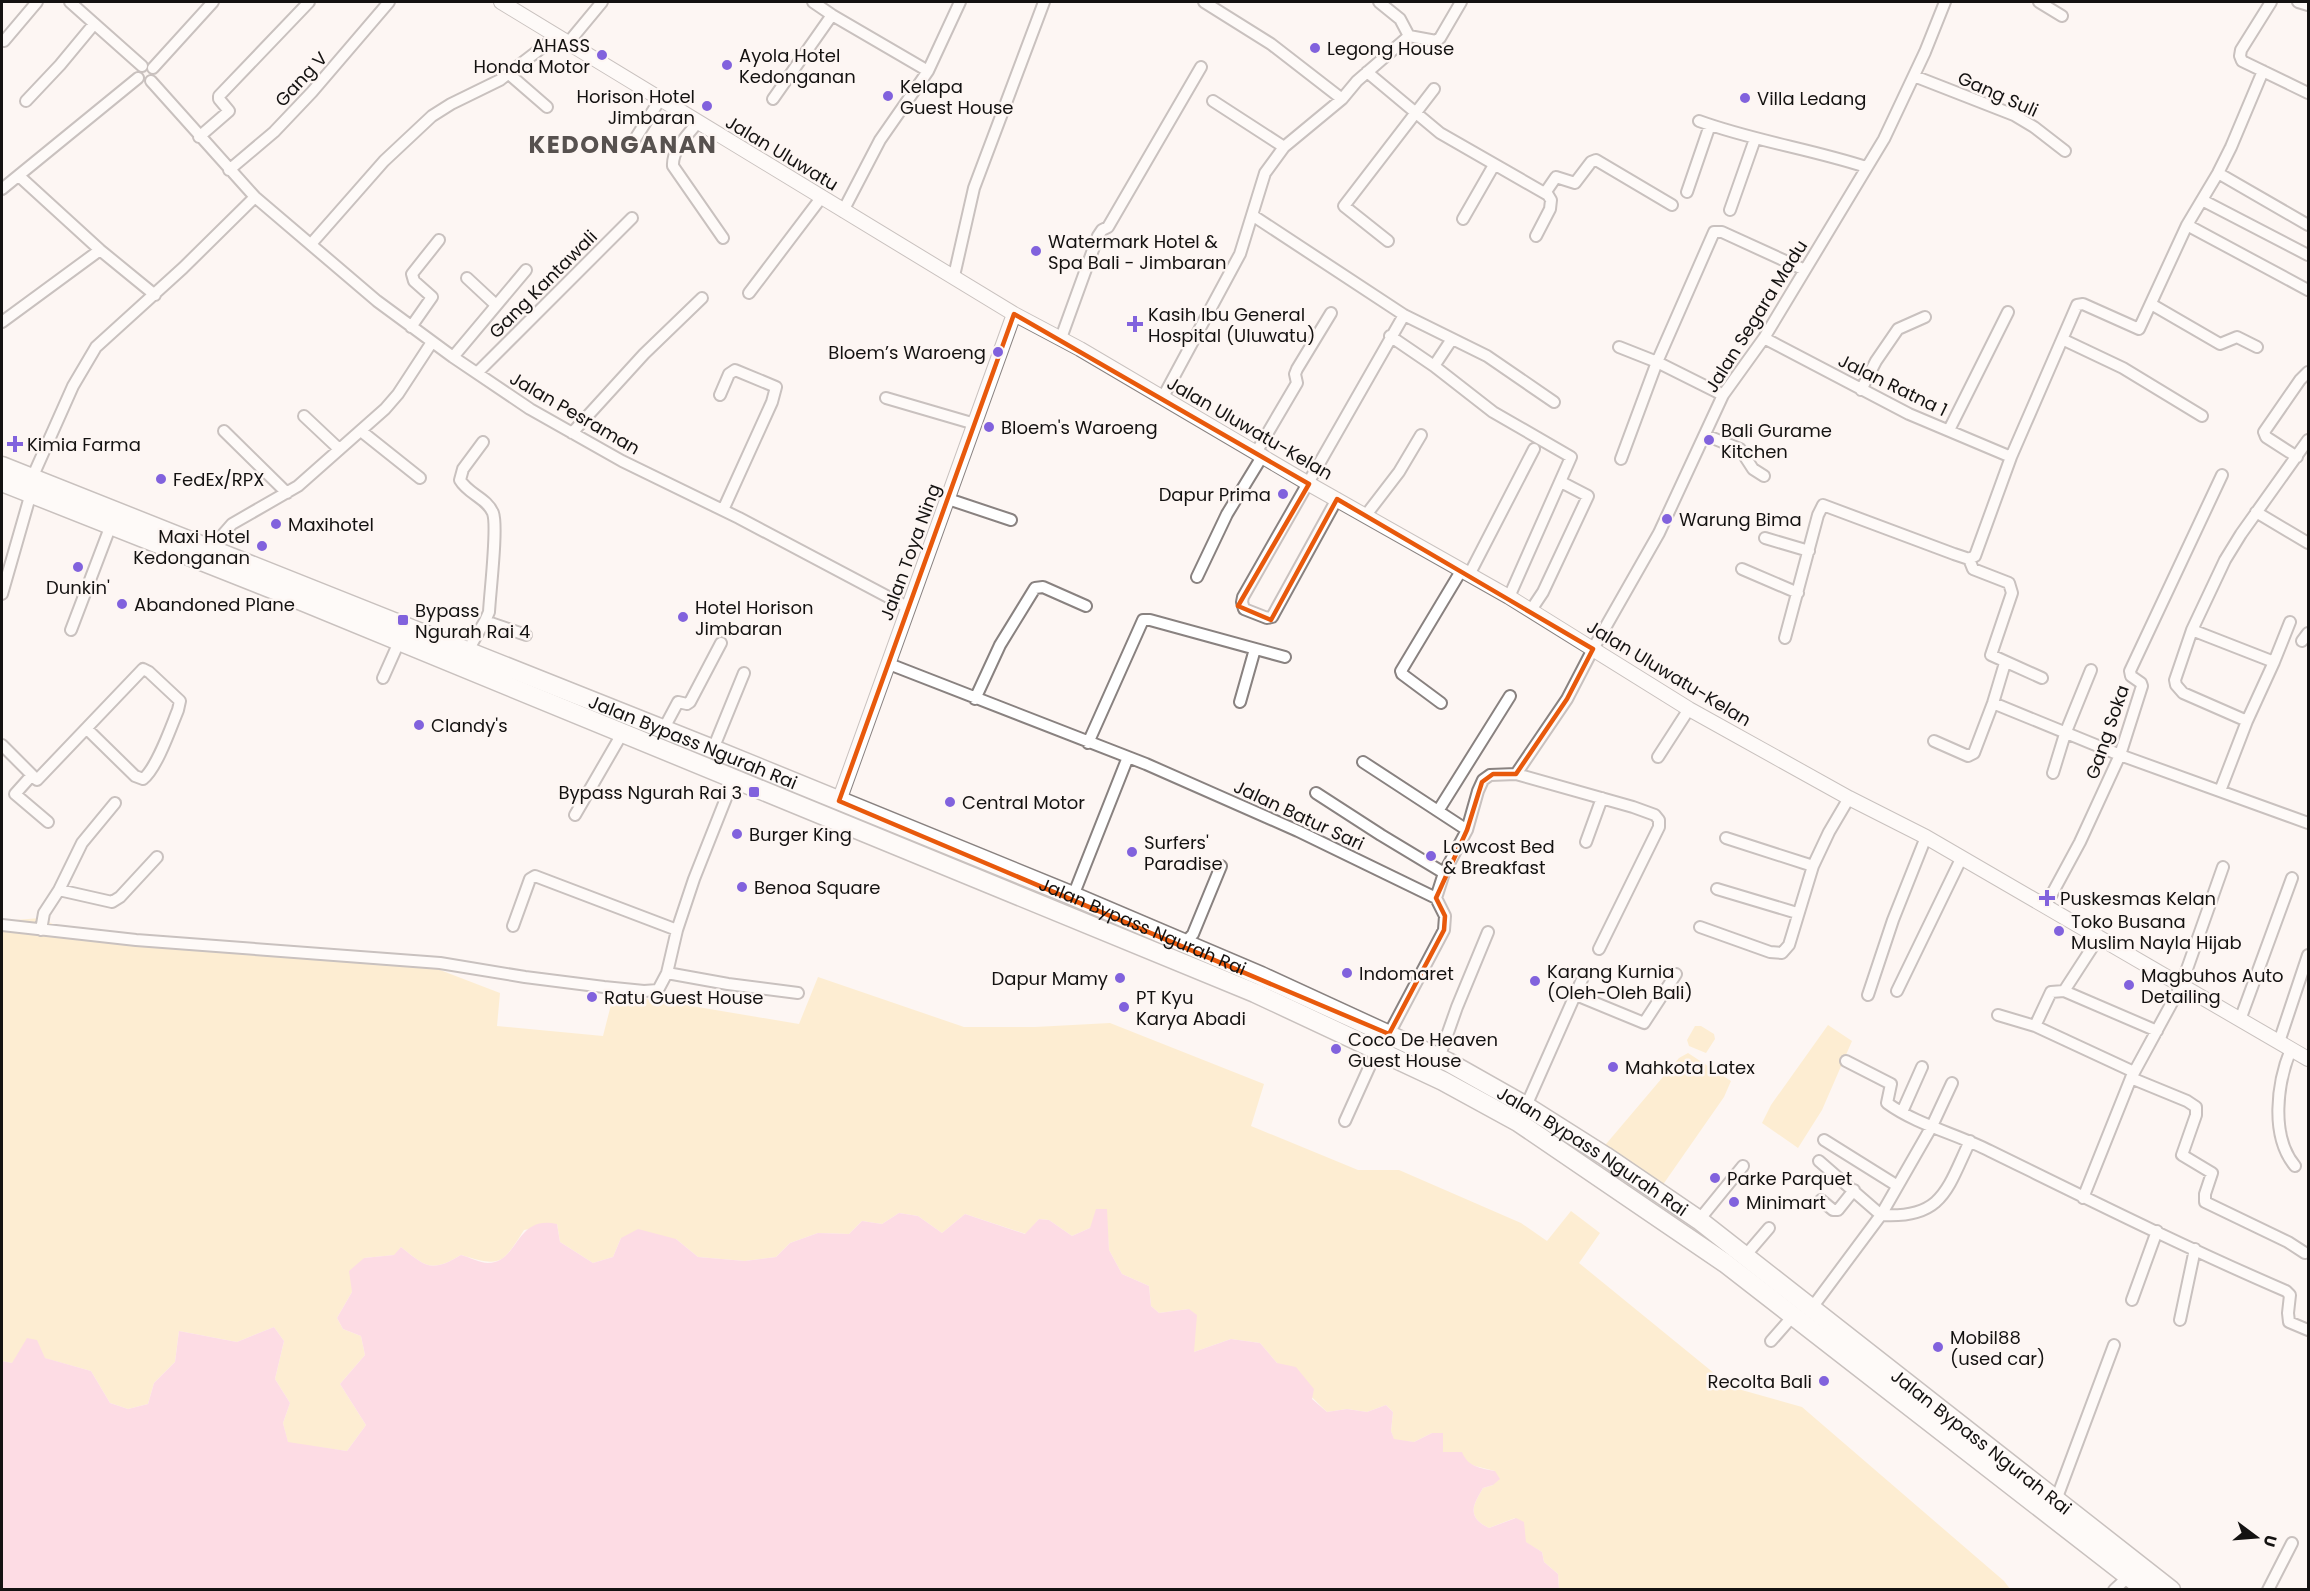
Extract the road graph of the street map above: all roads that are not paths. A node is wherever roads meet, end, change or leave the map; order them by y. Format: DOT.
graph roads {
  1 [pos="37,2"];
  2 [pos="70,2"];
  3 [pos="213,2"];
  4 [pos="309,2"];
  5 [pos="389,2"];
  6 [pos="501,2"];
  7 [pos="602,2"];
  8 [pos="813,2"];
  9 [pos="960,2"];
  10 [pos="1044,2"];
  11 [pos="1204,2"];
  12 [pos="1379,2"];
  13 [pos="1461,2"];
  14 [pos="1945,2"];
  15 [pos="2039,2"];
  16 [pos="2271,2"];
  17 [pos="2298,2"];
  18 [pos="2308,5"];
  19 [pos="832,15"];
  20 [pos="2062,16"];
  21 [pos="94,24"];
  22 [pos="1409,36"];
  23 [pos="562,39"];
  24 [pos="4,41"];
  25 [pos="142,66"];
  26 [pos="1201,67"];
  27 [pos="153,68"];
  28 [pos="928,71"];
  29 [pos="2263,71"];
  30 [pos="1366,72"];
  31 [pos="509,74"];
  32 [pos="1914,76"];
  33 [pos="138,78"];
  34 [pos="152,81"];
  35 [pos="1434,89"];
  36 [pos="2308,93"];
  37 [pos="661,98"];
  38 [pos="773,99"];
  39 [pos="1342,99"];
  40 [pos="26,100"];
  41 [pos="1213,101"];
  42 [pos="547,107"];
  43 [pos="1415,114"];
  44 [pos="698,122"];
  45 [pos="199,136"];
  46 [pos="1755,139"];
  47 [pos="630,147"];
  48 [pos="1284,147"];
  49 [pos="2065,151"];
  50 [pos="1494,165"];
  51 [pos="1866,168"];
  52 [pos="229,170"];
  53 [pos="2218,172"];
  54 [pos="20,176"];
  55 [pos="2,189"];
  56 [pos="1687,192"];
  57 [pos="1545,193"];
  58 [pos="255,197"];
  59 [pos="821,198"];
  60 [pos="2202,200"];
  61 [pos="1672,205"];
  62 [pos="1730,210"];
  63 [pos="843,211"];
  64 [pos="1252,215"];
  65 [pos="632,218"];
  66 [pos="1463,219"];
  67 [pos="2187,225"];
  68 [pos="2308,225"];
  69 [pos="1536,236"];
  70 [pos="723,238"];
  71 [pos="439,240"];
  72 [pos="1389,241"];
  73 [pos="311,244"];
  74 [pos="100,250"];
  75 [pos="2308,255"];
  76 [pos="526,270"];
  77 [pos="1805,270"];
  78 [pos="954,276"];
  79 [pos="467,278"];
  80 [pos="2308,290"];
  81 [pos="749,293"];
  82 [pos="155,295"];
  83 [pos="702,298"];
  84 [pos="2151,304"];
  85 [pos="496,305"];
  86 [pos="1331,312"];
  87 [pos="2008,312"];
  88 [pos="1014,314"];
  89 [pos="1404,315"];
  90 [pos="1925,316"];
  91 [pos="2,322"];
  92 [pos="411,327"];
  93 [pos="1390,336"];
  94 [pos="1061,338"];
  95 [pos="1764,338"];
  96 [pos="1452,339"];
  97 [pos="2064,340"];
  98 [pos="432,342"];
  99 [pos="1619,347"];
  100 [pos="2257,347"];
  101 [pos="453,357"];
  102 [pos="1657,362"];
  103 [pos="1434,366"];
  104 [pos="2308,372"];
  105 [pos="477,373"];
  106 [pos="1861,390"];
  107 [pos="720,395"];
  108 [pos="1724,395"];
  109 [pos="1163,397"];
  110 [pos="886,398"];
  111 [pos="1554,402"];
  112 [pos="304,416"];
  113 [pos="2202,416"];
  114 [pos="975,424"];
  115 [pos="1949,430"];
  116 [pos="224,431"];
  117 [pos="361,431"];
  118 [pos="572,433"];
  119 [pos="1421,435"];
  120 [pos="1705,435"];
  121 [pos="2308,440"];
  122 [pos="483,442"];
  123 [pos="338,448"];
  124 [pos="1534,449"];
  125 [pos="1260,453"];
  126 [pos="2011,457"];
  127 [pos="2297,457"];
  128 [pos="1621,459"];
  129 [pos="2,466"];
  130 [pos="2223,475"];
  131 [pos="1764,476"];
  132 [pos="420,478"];
  133 [pos="2,482"];
  134 [pos="1561,482"];
  135 [pos="1309,484"];
  136 [pos="31,486"];
  137 [pos="287,493"];
  138 [pos="948,499"];
  139 [pos="1337,499"];
  140 [pos="723,510"];
  141 [pos="2256,512"];
  142 [pos="1366,515"];
  143 [pos="1011,520"];
  144 [pos="111,525"];
  145 [pos="1765,538"];
  146 [pos="2308,543"];
  147 [pos="211,548"];
  148 [pos="1809,551"];
  149 [pos="1969,558"];
  150 [pos="1742,569"];
  151 [pos="1465,573"];
  152 [pos="1197,577"];
  153 [pos="286,586"];
  154 [pos="1798,593"];
  155 [pos="2,594"];
  156 [pos="1509,597"];
  157 [pos="320,600"];
  158 [pos="1086,606"];
  159 [pos="909,608"];
  160 [pos="1531,610"];
  161 [pos="485,621"];
  162 [pos="2290,622"];
  163 [pos="71,630"];
  164 [pos="2192,630"];
  165 [pos="526,635"];
  166 [pos="1785,638"];
  167 [pos="399,642"];
  168 [pos="721,643"];
  169 [pos="1255,649"];
  170 [pos="1593,649"];
  171 [pos="467,652"];
  172 [pos="1285,657"];
  173 [pos="2274,662"];
  174 [pos="2005,663"];
  175 [pos="889,664"];
  176 [pos="2091,670"];
  177 [pos="744,673"];
  178 [pos="383,678"];
  179 [pos="2042,678"];
  180 [pos="1510,696"];
  181 [pos="975,699"];
  182 [pos="1240,702"];
  183 [pos="1441,703"];
  184 [pos="1993,703"];
  185 [pos="1689,710"];
  186 [pos="2247,720"];
  187 [pos="87,729"];
  188 [pos="663,729"];
  189 [pos="623,732"];
  190 [pos="2065,734"];
  191 [pos="1934,741"];
  192 [pos="1088,743"];
  193 [pos="2,745"];
  194 [pos="713,749"];
  195 [pos="2120,755"];
  196 [pos="1128,757"];
  197 [pos="1658,757"];
  198 [pos="1364,762"];
  199 [pos="2053,773"];
  200 [pos="1516,774"];
  201 [pos="32,775"];
  202 [pos="734,778"];
  203 [pos="2220,791"];
  204 [pos="1316,793"];
  205 [pos="1602,798"];
  206 [pos="1849,798"];
  207 [pos="839,801"];
  208 [pos="115,803"];
  209 [pos="1438,811"];
  210 [pos="575,815"];
  211 [pos="832,818"];
  212 [pos="48,822"];
  213 [pos="2308,823"];
  214 [pos="1467,830"];
  215 [pos="1926,837"];
  216 [pos="1726,838"];
  217 [pos="1587,842"];
  218 [pos="157,857"];
  219 [pos="1961,859"];
  220 [pos="1221,866"];
  221 [pos="1813,866"];
  222 [pos="2223,867"];
  223 [pos="1444,873"];
  224 [pos="2292,878"];
  225 [pos="1717,889"];
  226 [pos="59,890"];
  227 [pos="1073,896"];
  228 [pos="1436,898"];
  229 [pos="2046,905"];
  230 [pos="1797,913"];
  231 [pos="2,925"];
  232 [pos="513,926"];
  233 [pos="1700,927"];
  234 [pos="41,930"];
  235 [pos="677,930"];
  236 [pos="1488,932"];
  237 [pos="2098,937"];
  238 [pos="1185,944"];
  239 [pos="1599,949"];
  240 [pos="2308,955"];
  241 [pos="667,974"];
  242 [pos="1676,974"];
  243 [pos="1584,975"];
  244 [pos="2181,986"];
  245 [pos="2064,991"];
  246 [pos="1898,992"];
  247 [pos="798,993"];
  248 [pos="1575,995"];
  249 [pos="1868,995"];
  250 [pos="1998,1015"];
  251 [pos="2240,1020"];
  252 [pos="2035,1026"];
  253 [pos="2157,1031"];
  254 [pos="1389,1034"];
  255 [pos="2285,1045"];
  256 [pos="1377,1050"];
  257 [pos="1439,1058"];
  258 [pos="2308,1059"];
  259 [pos="1846,1061"];
  260 [pos="1922,1067"];
  261 [pos="2132,1075"];
  262 [pos="1952,1083"];
  263 [pos="1526,1106"];
  264 [pos="1902,1112"];
  265 [pos="1346,1121"];
  266 [pos="1932,1126"];
  267 [pos="1824,1140"];
  268 [pos="1970,1141"];
  269 [pos="1820,1161"];
  270 [pos="1743,1166"];
  271 [pos="2295,1166"];
  272 [pos="1896,1185"];
  273 [pos="1854,1190"];
  274 [pos="2083,1198"];
  275 [pos="1821,1200"];
  276 [pos="1881,1215"];
  277 [pos="1699,1220"];
  278 [pos="1769,1228"];
  279 [pos="2157,1231"];
  280 [pos="2195,1249"];
  281 [pos="2305,1253"];
  282 [pos="1745,1257"];
  283 [pos="2133,1300"];
  284 [pos="1811,1309"];
  285 [pos="1793,1316"];
  286 [pos="2180,1320"];
  287 [pos="2308,1330"];
  288 [pos="1771,1341"];
  289 [pos="2114,1346"];
  290 [pos="2056,1500"];
  291 [pos="2292,1543"];
  292 [pos="2129,1576"];
  293 [pos="2171,1589"];
  294 [pos="2114,1590"];
  295 [pos="2146,1590"];
  296 [pos="2268,1590"];
  1 -- 24 [label="street"];
  2 -- 21 [label="street"];
  3 -- 27 [label="street"];
  4 -- 45 [label="street"];
  5 -- 52 [label="street, Gang V"];
  6 -- 23 [label="street, Jalan Uluwatu"];
  7 -- 23 [label="street"];
  8 -- 19 [label="street"];
  9 -- 28 [label="street"];
  10 -- 78 [label="street"];
  11 -- 39 [label="street"];
  12 -- 22 [label="street"];
  13 -- 22 [label="street"];
  14 -- 32 [label="street, Jalan Segara Madu"];
  15 -- 20 [label="street"];
  16 -- 29 [label="street"];
  17 -- 18 [label="street"];
  19 -- 28 [label="street"];
  19 -- 38 [label="street"];
  21 -- 25 [label="street"];
  21 -- 40 [label="street"];
  22 -- 30 [label="street"];
  23 -- 31 [label="street"];
  23 -- 37 [label="street, Jalan Uluwatu"];
  25 -- 27 [label="street"];
  25 -- 33 [label="street"];
  26 -- 94 [label="street"];
  27 -- 34 [label="street"];
  28 -- 63 [label="street"];
  29 -- 36 [label="street"];
  29 -- 53 [label="street"];
  30 -- 39 [label="street"];
  30 -- 43 [label="street"];
  31 -- 42 [label="street"];
  31 -- 73 [label="street"];
  32 -- 49 [label="street, Gang Suli"];
  32 -- 51 [label="street, Jalan Segara Madu"];
  33 -- 34 [label="street"];
  33 -- 54 [label="street"];
  34 -- 45 [label="street, Jalan Pesraman"];
  35 -- 43 [label="street"];
  37 -- 44 [label="street, Jalan Uluwatu"];
  37 -- 47 [label="street"];
  39 -- 48 [label="street"];
  41 -- 48 [label="street"];
  43 -- 50 [label="street"];
  43 -- 72 [label="street"];
  44 -- 59 [label="street, Jalan Uluwatu"];
  44 -- 70 [label="street"];
  45 -- 52 [label="street, Jalan Pesraman"];
  46 -- 51 [label="street"];
  46 -- 56 [label="street"];
  46 -- 62 [label="street"];
  48 -- 64 [label="street"];
  50 -- 57 [label="street"];
  50 -- 66 [label="street"];
  51 -- 77 [label="street, Jalan Segara Madu"];
  52 -- 58 [label="street, Jalan Pesraman"];
  53 -- 60 [label="street"];
  53 -- 68 [label="street"];
  54 -- 55 [label="street"];
  54 -- 74 [label="street"];
  57 -- 61 [label="street"];
  57 -- 69 [label="street"];
  58 -- 73 [label="street, Jalan Pesraman"];
  58 -- 82 [label="street"];
  59 -- 63 [label="street, Jalan Uluwatu"];
  59 -- 81 [label="street"];
  60 -- 67 [label="street"];
  60 -- 75 [label="street"];
  63 -- 78 [label="street, Jalan Uluwatu"];
  64 -- 89 [label="street"];
  64 -- 109 [label="street"];
  65 -- 105 [label="street, Gang Kantawali"];
  67 -- 80 [label="street"];
  67 -- 84 [label="street"];
  71 -- 92 [label="street"];
  73 -- 92 [label="street, Jalan Pesraman"];
  74 -- 82 [label="street"];
  74 -- 91 [label="street"];
  76 -- 85 [label="street"];
  77 -- 95 [label="street, Jalan Segara Madu"];
  77 -- 102 [label="street"];
  78 -- 88 [label="street, Jalan Uluwatu"];
  79 -- 85 [label="street"];
  82 -- 136 [label="street"];
  83 -- 118 [label="street"];
  84 -- 97 [label="street"];
  84 -- 100 [label="street"];
  85 -- 101 [label="street"];
  86 -- 125 [label="street"];
  87 -- 115 [label="street"];
  88 -- 94 [label="street, Jalan Uluwatu-Kelan"];
  88 -- 114 [label="street, Jalan Toya Ning"];
  89 -- 93 [label="street"];
  89 -- 96 [label="street"];
  90 -- 106 [label="street"];
  92 -- 98 [label="street, Jalan Pesraman"];
  93 -- 103 [label="street"];
  93 -- 135 [label="street"];
  94 -- 109 [label="street, Jalan Uluwatu-Kelan"];
  95 -- 106 [label="street, Jalan Ratna 1"];
  95 -- 108 [label="street, Jalan Segara Madu"];
  96 -- 103 [label="street"];
  96 -- 111 [label="street"];
  97 -- 113 [label="street"];
  97 -- 126 [label="street"];
  98 -- 101 [label="street, Jalan Pesraman"];
  98 -- 117 [label="street"];
  99 -- 102 [label="street"];
  101 -- 105 [label="street, Jalan Pesraman"];
  102 -- 108 [label="street"];
  102 -- 128 [label="street"];
  103 -- 134 [label="street"];
  104 -- 127 [label="street"];
  105 -- 118 [label="street, Jalan Pesraman"];
  106 -- 115 [label="street, Jalan Ratna 1"];
  107 -- 140 [label="street"];
  108 -- 120 [label="street, Jalan Segara Madu"];
  109 -- 125 [label="street, Jalan Uluwatu-Kelan"];
  110 -- 114 [label="street"];
  112 -- 123 [label="street"];
  114 -- 138 [label="street, Jalan Toya Ning"];
  115 -- 126 [label="street, Jalan Ratna 1"];
  116 -- 137 [label="street"];
  117 -- 123 [label="street"];
  117 -- 132 [label="street"];
  118 -- 140 [label="street, Jalan Pesraman"];
  119 -- 142 [label="street"];
  120 -- 131 [label="street"];
  120 -- 170 [label="street, Jalan Segara Madu"];
  121 -- 127 [label="street"];
  122 -- 161 [label="street"];
  123 -- 137 [label="street"];
  124 -- 151 [label="street"];
  125 -- 135 [label="street, Jalan Uluwatu-Kelan"];
  125 -- 152 [label="street"];
  126 -- 149 [label="street"];
  127 -- 141 [label="street"];
  129 -- 136 [label="highway, Jalan Bypass Ngurah Rai"];
  130 -- 195 [label="street, Gang Soka"];
  133 -- 136 [label="highway, Jalan Bypass Ngurah Rai"];
  134 -- 156 [label="street"];
  134 -- 160 [label="street"];
  135 -- 139 [label="street, Jalan Uluwatu-Kelan"];
  135 -- 139 [label="street"];
  136 -- 144 [label="highway, Jalan Bypass Ngurah Rai"];
  136 -- 147 [label="highway, Jalan Bypass Ngurah Rai"];
  136 -- 155 [label="street"];
  137 -- 147 [label="street"];
  138 -- 143 [label="street"];
  138 -- 159 [label="street, Jalan Toya Ning"];
  139 -- 142 [label="street, Jalan Uluwatu-Kelan"];
  140 -- 159 [label="street, Jalan Pesraman"];
  141 -- 146 [label="street"];
  141 -- 164 [label="street"];
  142 -- 151 [label="street, Jalan Uluwatu-Kelan"];
  144 -- 153 [label="highway, Jalan Bypass Ngurah Rai"];
  144 -- 163 [label="street"];
  145 -- 148 [label="street"];
  147 -- 153 [label="highway, Jalan Bypass Ngurah Rai"];
  148 -- 149 [label="street"];
  148 -- 154 [label="street"];
  149 -- 174 [label="street"];
  150 -- 154 [label="street"];
  151 -- 156 [label="street, Jalan Uluwatu-Kelan"];
  151 -- 183 [label="street"];
  153 -- 157 [label="highway, Jalan Bypass Ngurah Rai"];
  154 -- 166 [label="street"];
  156 -- 160 [label="street, Jalan Uluwatu-Kelan"];
  157 -- 167 [label="highway, Jalan Bypass Ngurah Rai"];
  157 -- 171 [label="highway, Jalan Bypass Ngurah Rai"];
  158 -- 181 [label="street"];
  159 -- 175 [label="street, Jalan Toya Ning"];
  160 -- 170 [label="street, Jalan Uluwatu-Kelan"];
  161 -- 165 [label="street"];
  161 -- 171 [label="street"];
  162 -- 173 [label="street"];
  164 -- 173 [label="street"];
  164 -- 186 [label="street"];
  167 -- 178 [label="street"];
  167 -- 189 [label="highway, Jalan Bypass Ngurah Rai"];
  168 -- 188 [label="street"];
  169 -- 172 [label="street"];
  169 -- 182 [label="street"];
  169 -- 192 [label="street"];
  170 -- 185 [label="street, Jalan Uluwatu-Kelan"];
  170 -- 200 [label="street"];
  171 -- 188 [label="highway, Jalan Bypass Ngurah Rai"];
  173 -- 186 [label="street"];
  174 -- 179 [label="street"];
  174 -- 184 [label="street"];
  175 -- 181 [label="street, Jalan Batur Sari"];
  175 -- 207 [label="street, Jalan Toya Ning"];
  176 -- 190 [label="street"];
  177 -- 194 [label="street"];
  180 -- 209 [label="street"];
  181 -- 192 [label="street, Jalan Batur Sari"];
  184 -- 190 [label="street"];
  184 -- 191 [label="street"];
  185 -- 197 [label="street"];
  185 -- 206 [label="street, Jalan Uluwatu-Kelan"];
  186 -- 203 [label="street"];
  187 -- 187 [label="street"];
  187 -- 201 [label="street"];
  188 -- 194 [label="highway, Jalan Bypass Ngurah Rai"];
  189 -- 202 [label="highway, Jalan Bypass Ngurah Rai"];
  189 -- 210 [label="street"];
  190 -- 195 [label="street"];
  190 -- 199 [label="street"];
  192 -- 196 [label="street, Jalan Batur Sari"];
  193 -- 201 [label="street"];
  194 -- 207 [label="highway, Jalan Bypass Ngurah Rai"];
  195 -- 203 [label="street"];
  195 -- 229 [label="street, Gang Soka"];
  196 -- 227 [label="street"];
  196 -- 228 [label="street, Jalan Batur Sari"];
  198 -- 209 [label="street"];
  200 -- 205 [label="street"];
  200 -- 214 [label="street"];
  201 -- 212 [label="street"];
  202 -- 211 [label="highway, Jalan Bypass Ngurah Rai"];
  202 -- 235 [label="street"];
  203 -- 213 [label="street"];
  204 -- 223 [label="street"];
  205 -- 217 [label="street"];
  205 -- 239 [label="street"];
  206 -- 215 [label="street, Jalan Uluwatu-Kelan"];
  206 -- 221 [label="street"];
  207 -- 211 [label="highway"];
  207 -- 227 [label="highway, Jalan Bypass Ngurah Rai"];
  208 -- 226 [label="street"];
  209 -- 214 [label="street"];
  211 -- 256 [label="highway, Jalan Bypass Ngurah Rai"];
  214 -- 223 [label="street"];
  215 -- 219 [label="street, Jalan Uluwatu-Kelan"];
  215 -- 249 [label="street"];
  216 -- 221 [label="street"];
  218 -- 226 [label="street"];
  219 -- 229 [label="street, Jalan Uluwatu-Kelan"];
  219 -- 246 [label="street"];
  220 -- 238 [label="street"];
  221 -- 230 [label="street"];
  222 -- 244 [label="street"];
  223 -- 228 [label="street"];
  224 -- 251 [label="street"];
  225 -- 230 [label="street"];
  226 -- 234 [label="street"];
  227 -- 238 [label="highway, Jalan Bypass Ngurah Rai"];
  228 -- 254 [label="street"];
  229 -- 237 [label="street, Jalan Uluwatu-Kelan"];
  230 -- 233 [label="street"];
  231 -- 234 [label="street"];
  232 -- 235 [label="street"];
  234 -- 241 [label="street"];
  235 -- 241 [label="street"];
  236 -- 257 [label="street"];
  237 -- 244 [label="street, Jalan Uluwatu-Kelan"];
  237 -- 245 [label="street"];
  238 -- 254 [label="highway, Jalan Bypass Ngurah Rai"];
  240 -- 255 [label="street"];
  241 -- 247 [label="street"];
  242 -- 248 [label="street"];
  243 -- 248 [label="street"];
  244 -- 251 [label="street, Jalan Uluwatu-Kelan"];
  244 -- 253 [label="street"];
  245 -- 252 [label="street"];
  245 -- 253 [label="street"];
  248 -- 263 [label="street"];
  250 -- 252 [label="street"];
  251 -- 255 [label="street, Jalan Uluwatu-Kelan"];
  252 -- 261 [label="street"];
  253 -- 261 [label="street"];
  254 -- 257 [label="highway, Jalan Bypass Ngurah Rai"];
  255 -- 258 [label="street, Jalan Uluwatu-Kelan"];
  255 -- 271 [label="street"];
  256 -- 265 [label="street"];
  256 -- 285 [label="highway, Jalan Bypass Ngurah Rai"];
  257 -- 263 [label="highway, Jalan Bypass Ngurah Rai"];
  259 -- 264 [label="street"];
  260 -- 264 [label="street"];
  261 -- 274 [label="street"];
  261 -- 281 [label="street"];
  262 -- 266 [label="street"];
  263 -- 277 [label="highway, Jalan Bypass Ngurah Rai"];
  264 -- 266 [label="street"];
  266 -- 268 [label="street"];
  266 -- 272 [label="street"];
  267 -- 272 [label="street"];
  268 -- 274 [label="street"];
  268 -- 276 [label="street"];
  269 -- 273 [label="street"];
  270 -- 277 [label="street"];
  272 -- 276 [label="street"];
  273 -- 275 [label="street"];
  273 -- 276 [label="street"];
  274 -- 279 [label="street"];
  276 -- 284 [label="street"];
  277 -- 282 [label="highway, Jalan Bypass Ngurah Rai"];
  278 -- 282 [label="street"];
  279 -- 280 [label="street"];
  279 -- 283 [label="street"];
  280 -- 286 [label="street"];
  280 -- 287 [label="street"];
  282 -- 284 [label="highway, Jalan Bypass Ngurah Rai"];
  284 -- 290 [label="highway, Jalan Bypass Ngurah Rai"];
  285 -- 288 [label="street"];
  285 -- 292 [label="highway, Jalan Bypass Ngurah Rai"];
  289 -- 290 [label="street"];
  290 -- 293 [label="highway, Jalan Bypass Ngurah Rai"];
  291 -- 296 [label="street"];
  292 -- 294 [label="street"];
  292 -- 295 [label="highway, Jalan Bypass Ngurah Rai"];
}
